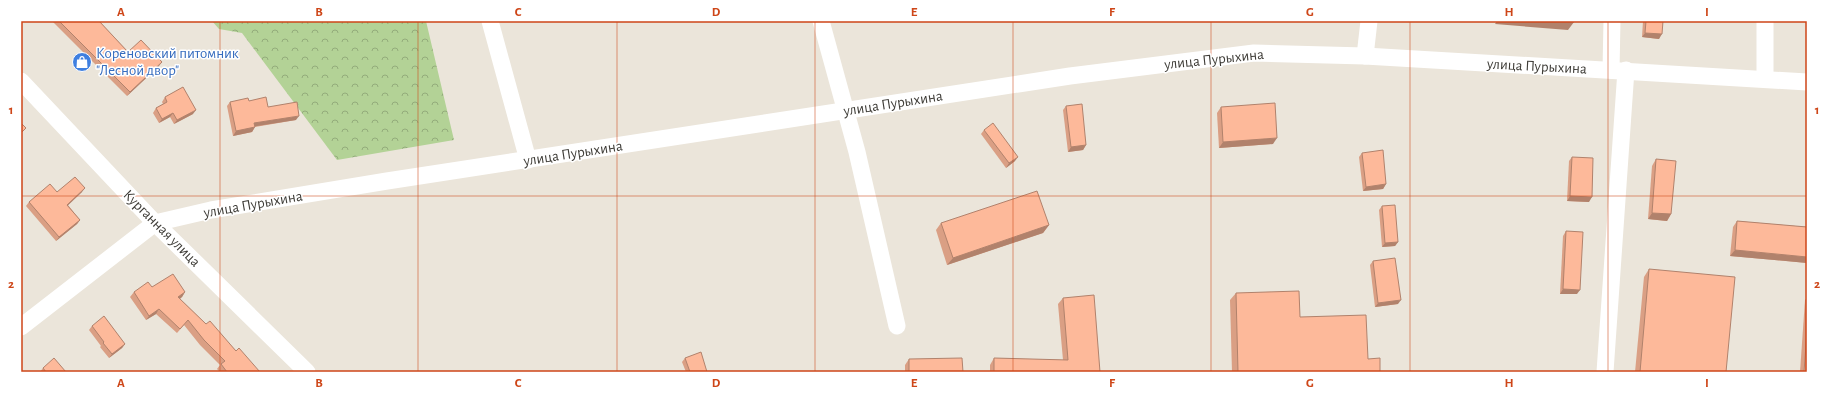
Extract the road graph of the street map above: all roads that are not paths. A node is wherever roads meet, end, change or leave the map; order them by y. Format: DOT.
graph roads {
  1 [pos="490,21"];
  2 [pos="821,21"];
  3 [pos="1369,21"];
  4 [pos="1612,21"];
  5 [pos="1765,21"];
  6 [pos="1365,56"];
  7 [pos="1618,70"];
  8 [pos="1765,80"];
  9 [pos="21,81"];
  10 [pos="1807,82"];
  11 [pos="846,111"];
  12 [pos="528,160"];
  13 [pos="155,223"];
  14 [pos="897,326"];
  15 [pos="21,328"];
  16 [pos="306,372"];
  17 [pos="1606,372"];
  1 -- 12 [label="street"];
  2 -- 11 [label="street"];
  3 -- 6 [label="street"];
  4 -- 7 [label="street"];
  5 -- 8 [label="street"];
  6 -- 7 [label="street, улица Пурыхина"];
  6 -- 11 [label="street, улица Пурыхина"];
  7 -- 8 [label="street, улица Пурыхина"];
  7 -- 17 [label="street"];
  8 -- 10 [label="street, улица Пурыхина"];
  9 -- 13 [label="street, Курганная улица"];
  11 -- 12 [label="street, улица Пурыхина"];
  11 -- 14 [label="street"];
  12 -- 13 [label="street, улица Пурыхина"];
  13 -- 15 [label="street, улица Пурыхина"];
  13 -- 16 [label="street, Курганная улица"];
}
